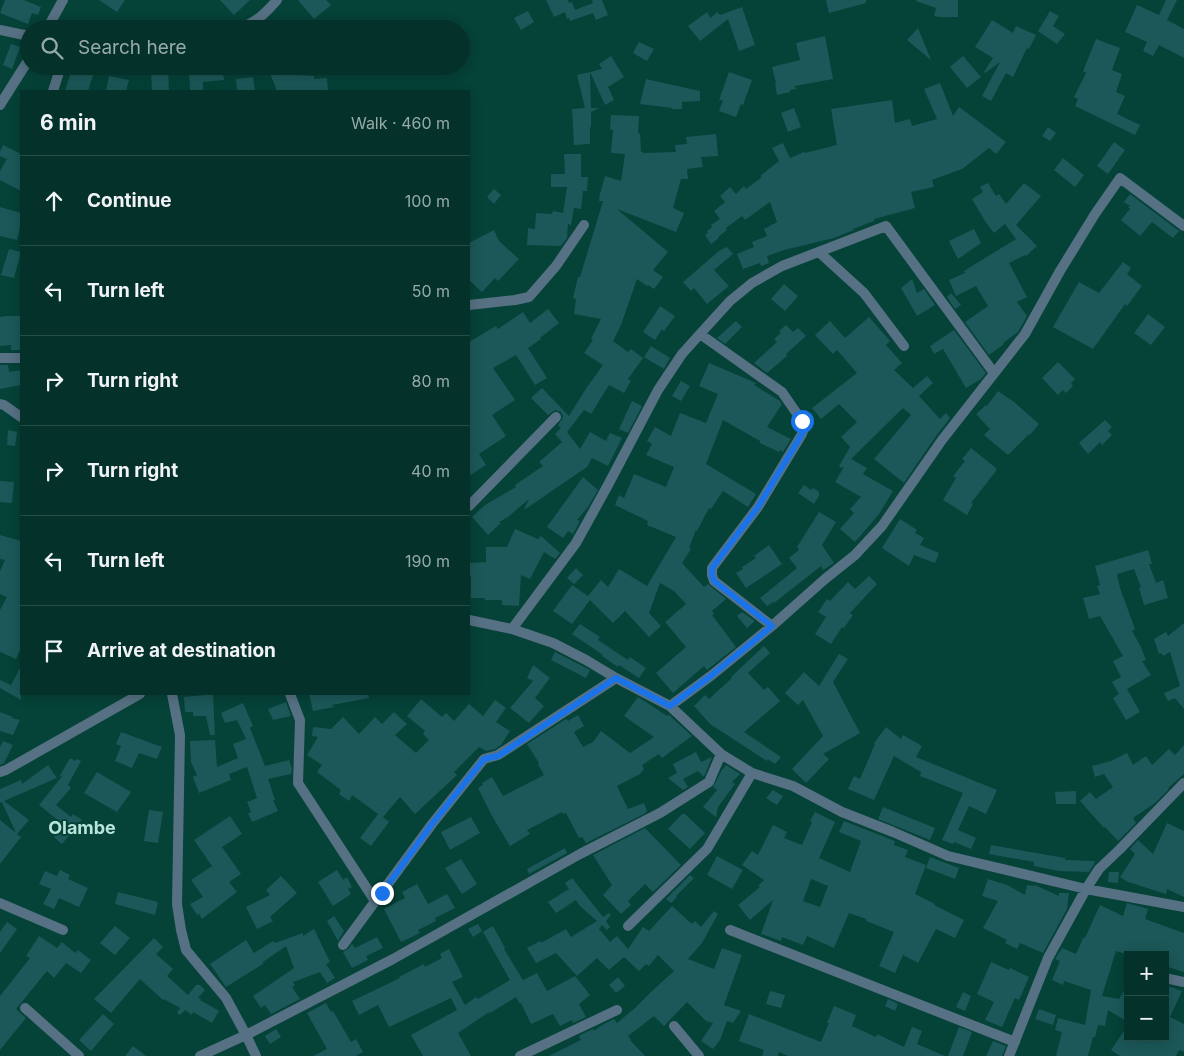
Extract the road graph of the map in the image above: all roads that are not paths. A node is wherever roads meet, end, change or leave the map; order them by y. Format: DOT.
graph roads {
  1 [pos="64,0"];
  2 [pos="276,0"];
  3 [pos="52,20"];
  4 [pos="257,20"];
  5 [pos="0,30"];
  6 [pos="20,34"];
  7 [pos="20,73"];
  8 [pos="58,75"];
  9 [pos="53,90"];
  10 [pos="0,105"];
  11 [pos="584,225"];
  12 [pos="1184,226"];
  13 [pos="819,252"];
  14 [pos="470,305"];
  15 [pos="700,334"];
  16 [pos="904,346"];
  17 [pos="0,358"];
  18 [pos="20,358"];
  19 [pos="994,373"];
  20 [pos="0,404"];
  21 [pos="20,416"];
  22 [pos="556,417"];
  23 [pos="470,505"];
  24 [pos="470,620"];
  25 [pos="772,626"];
  26 [pos="512,629"];
  27 [pos="616,678"];
  28 [pos="138,695"];
  29 [pos="172,695"];
  30 [pos="290,695"];
  31 [pos="670,706"];
  32 [pos="721,754"];
  33 [pos="0,772"];
  34 [pos="752,773"];
  35 [pos="1184,783"];
  36 [pos="1086,889"];
  37 [pos="375,901"];
  38 [pos="0,903"];
  39 [pos="1184,907"];
  40 [pos="628,926"];
  41 [pos="63,930"];
  42 [pos="730,930"];
  43 [pos="343,945"];
  44 [pos="1169,979"];
  45 [pos="1184,982"];
  46 [pos="25,1008"];
  47 [pos="617,1010"];
  48 [pos="674,1026"];
  49 [pos="246,1035"];
  50 [pos="1015,1042"];
  51 [pos="79,1056"];
  52 [pos="200,1056"];
  53 [pos="256,1056"];
  54 [pos="520,1056"];
  55 [pos="699,1056"];
  56 [pos="1009,1056"];
  1 -- 3 [label="street"];
  2 -- 4 [label="street"];
  5 -- 6 [label="street"];
  7 -- 10 [label="street"];
  8 -- 9 [label="street"];
  11 -- 14 [label="street"];
  12 -- 19 [label="street"];
  13 -- 15 [label="street"];
  13 -- 16 [label="street"];
  13 -- 19 [label="street"];
  15 -- 25 [label="street"];
  15 -- 26 [label="street"];
  17 -- 18 [label="street"];
  19 -- 25 [label="street"];
  20 -- 21 [label="street"];
  22 -- 23 [label="street"];
  24 -- 26 [label="street"];
  25 -- 31 [label="street"];
  26 -- 27 [label="street"];
  27 -- 31 [label="street"];
  27 -- 37 [label="street"];
  28 -- 33 [label="street"];
  29 -- 49 [label="street"];
  30 -- 37 [label="street"];
  31 -- 32 [label="street"];
  32 -- 34 [label="street"];
  32 -- 49 [label="street"];
  34 -- 36 [label="street"];
  34 -- 40 [label="street"];
  35 -- 36 [label="street"];
  36 -- 39 [label="street"];
  36 -- 50 [label="street"];
  37 -- 43 [label="street"];
  38 -- 41 [label="street"];
  42 -- 50 [label="street"];
  44 -- 45 [label="street"];
  46 -- 51 [label="street"];
  47 -- 54 [label="street"];
  48 -- 55 [label="street"];
  49 -- 52 [label="street"];
  49 -- 53 [label="street"];
  50 -- 56 [label="street"];
}
